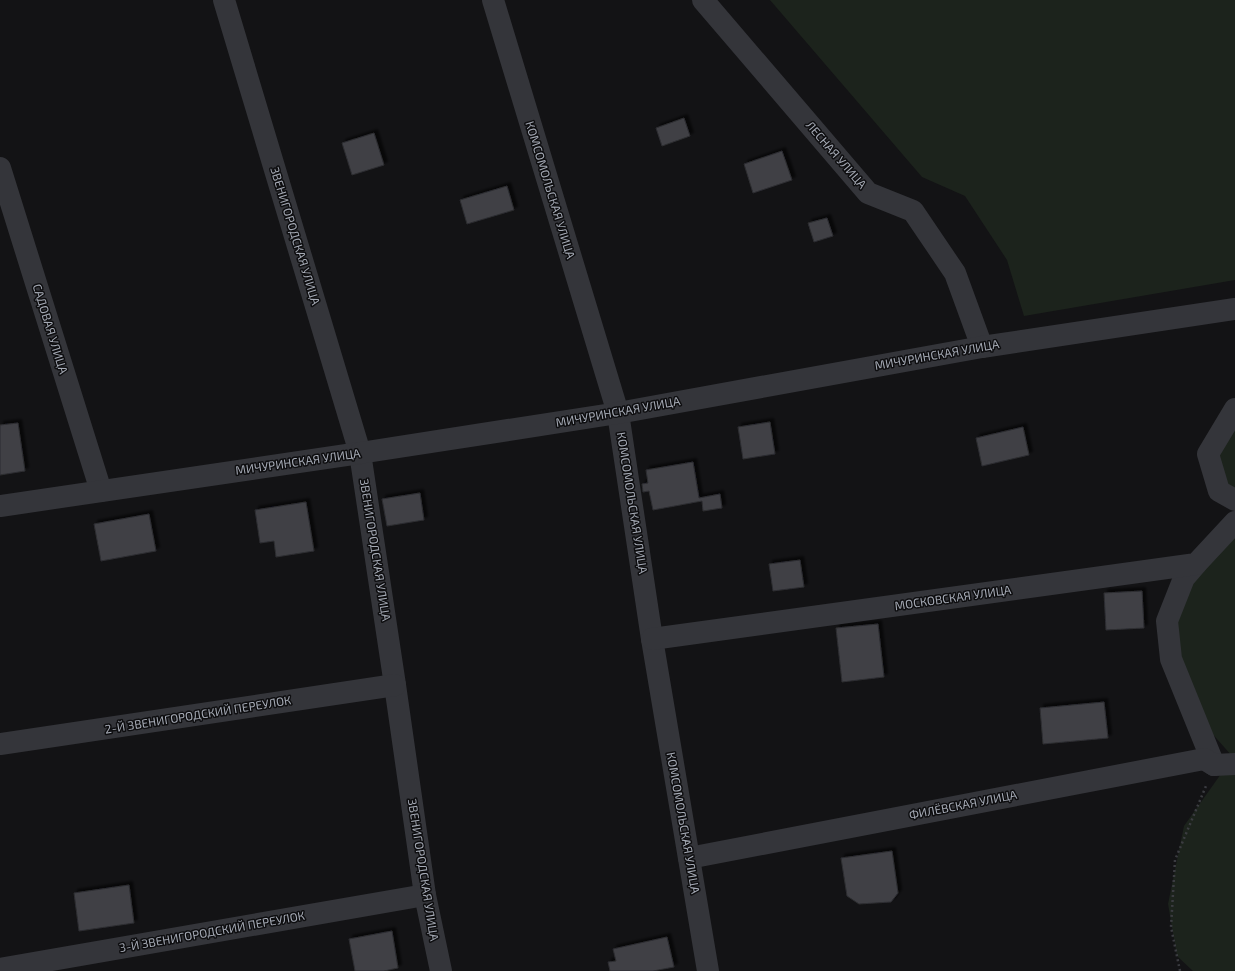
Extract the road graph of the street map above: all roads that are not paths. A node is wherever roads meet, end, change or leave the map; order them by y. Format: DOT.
graph roads {
  1 [pos="224,0"];
  2 [pos="493,0"];
  3 [pos="703,0"];
  4 [pos="0,168"];
  5 [pos="1235,309"];
  6 [pos="982,347"];
  7 [pos="1235,409"];
  8 [pos="618,413"];
  9 [pos="360,453"];
  10 [pos="101,491"];
  11 [pos="1235,500"];
  12 [pos="0,506"];
  13 [pos="1235,522"];
  14 [pos="1196,564"];
  15 [pos="652,639"];
  16 [pos="396,685"];
  17 [pos="0,744"];
  18 [pos="1225,765"];
  19 [pos="689,858"];
  20 [pos="425,895"];
  21 [pos="0,969"];
  22 [pos="441,971"];
  23 [pos="708,971"];
  1 -- 9 [label="street, ЗВЕНИГОРОДСКАЯ УЛИЦА"];
  2 -- 8 [label="street, КОМСОМОЛЬСКАЯ УЛИЦА"];
  3 -- 6 [label="street, ЛЕСНАЯ УЛИЦА"];
  4 -- 10 [label="street, САДОВАЯ УЛИЦА"];
  5 -- 6 [label="street, МИЧУРИНСКАЯ УЛИЦА"];
  6 -- 8 [label="street, МИЧУРИНСКАЯ УЛИЦА"];
  7 -- 11 [label="street"];
  8 -- 9 [label="street, МИЧУРИНСКАЯ УЛИЦА"];
  8 -- 15 [label="street, КОМСОМОЛЬСКАЯ УЛИЦА"];
  9 -- 10 [label="street, МИЧУРИНСКАЯ УЛИЦА"];
  9 -- 16 [label="street, ЗВЕНИГОРОДСКАЯ УЛИЦА"];
  10 -- 12 [label="street, МИЧУРИНСКАЯ УЛИЦА"];
  13 -- 14 [label="street"];
  14 -- 15 [label="street, МОСКОВСКАЯ УЛИЦА"];
  14 -- 18 [label="street"];
  15 -- 19 [label="street, КОМСОМОЛЬСКАЯ УЛИЦА"];
  16 -- 17 [label="street, 2-Й ЗВЕНИГОРОДСКИЙ ПЕРЕУЛОК"];
  16 -- 20 [label="street, ЗВЕНИГОРОДСКАЯ УЛИЦА"];
  18 -- 19 [label="street, ФИЛЁВСКАЯ УЛИЦА"];
  19 -- 23 [label="street, КОМСОМОЛЬСКАЯ УЛИЦА"];
  20 -- 21 [label="street, 3-Й ЗВЕНИГОРОДСКИЙ ПЕРЕУЛОК"];
  20 -- 22 [label="street, ЗВЕНИГОРОДСКАЯ УЛИЦА"];
}
